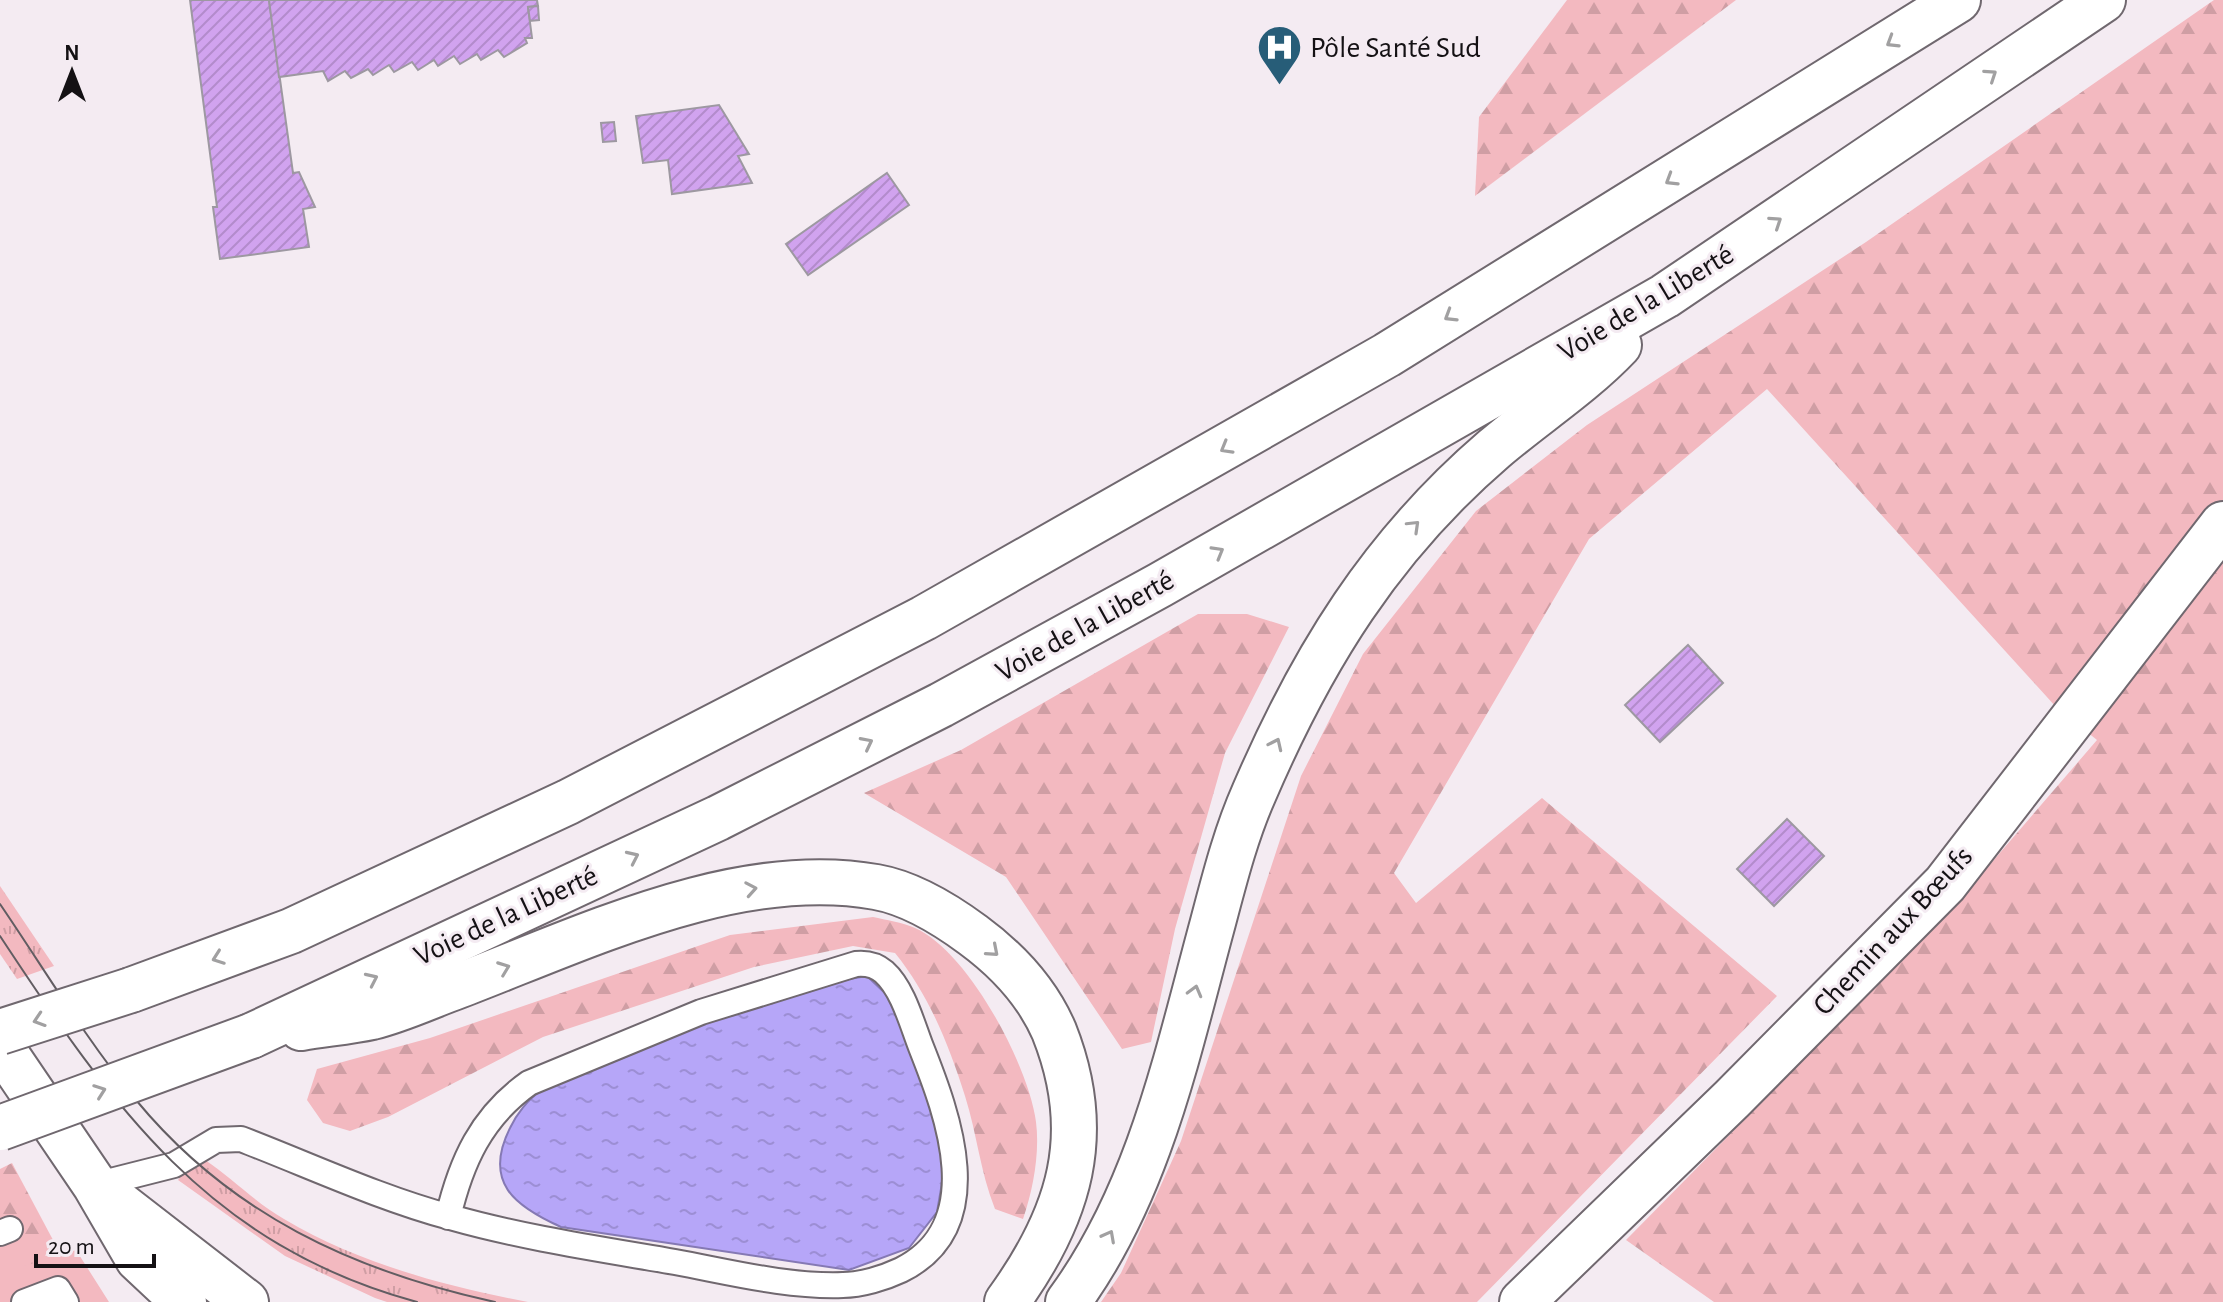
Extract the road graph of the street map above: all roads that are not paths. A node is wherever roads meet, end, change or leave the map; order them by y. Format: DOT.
graph roads {
  1 [pos="1958,0"];
  2 [pos="2103,0"];
  3 [pos="1665,296"];
  4 [pos="2223,524"];
  5 [pos="0,1032"];
  6 [pos="251,1036"];
  7 [pos="0,1045"];
  8 [pos="0,1128"];
  9 [pos="95,1185"];
  10 [pos="448,1217"];
  11 [pos="24,1302"];
  12 [pos="66,1302"];
  13 [pos="184,1302"];
  14 [pos="246,1302"];
  15 [pos="1007,1302"];
  16 [pos="1068,1302"];
  17 [pos="1522,1302"];
  1 -- 5 [label="main road, one-way, bridge"];
  3 -- 2 [label="main road, Voie de la Liberté, one-way"];
  6 -- 3 [label="main road, Voie de la Liberté, one-way"];
  16 -- 3 [label="main road, one-way"];
  4 -- 17 [label="main road, Chemin aux Bœufs"];
  8 -- 6 [label="main road, Voie de la Liberté, one-way, bridge"];
  6 -- 15 [label="main road, one-way"];
  7 -- 9 [label="main road"];
  9 -- 10 [label="lane"];
  9 -- 13 [label="main road"];
  9 -- 14 [label="main road"];
  10 -- 10 [label="lane"];
  11 -- 12 [label="lane"];
}
